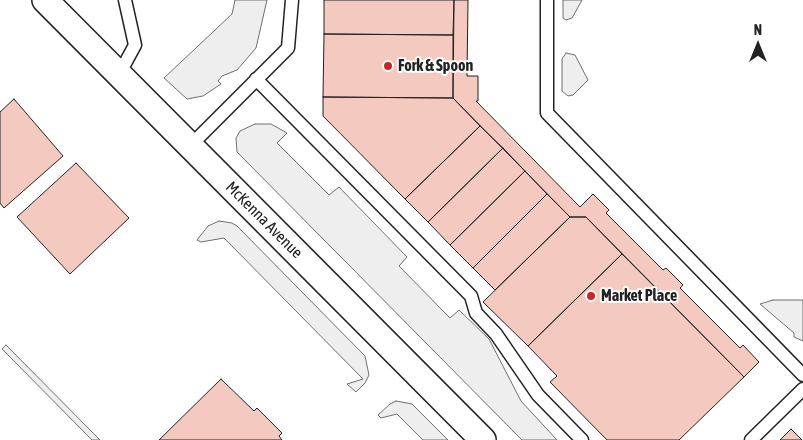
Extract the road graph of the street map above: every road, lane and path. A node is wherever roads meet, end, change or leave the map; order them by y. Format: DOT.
graph roads {
  1 [pos="44,0"];
  2 [pos="125,0"];
  3 [pos="292,0"];
  4 [pos="547,0"];
  5 [pos="256,79"];
  6 [pos="126,82"];
  7 [pos="190,146"];
  8 [pos="803,375"];
  9 [pos="803,389"];
  10 [pos="483,440"];
  11 [pos="582,440"];
  12 [pos="750,440"];
  1 -- 6 [label="street, McKenna Avenue"];
  2 -- 6 [label="lane"];
  3 -- 5 [label="lane"];
  4 -- 8 [label="lane"];
  5 -- 7 [label="lane"];
  5 -- 11 [label="lane"];
  6 -- 7 [label="street, McKenna Avenue"];
  7 -- 10 [label="street, McKenna Avenue"];
  9 -- 12 [label="lane"];
}
